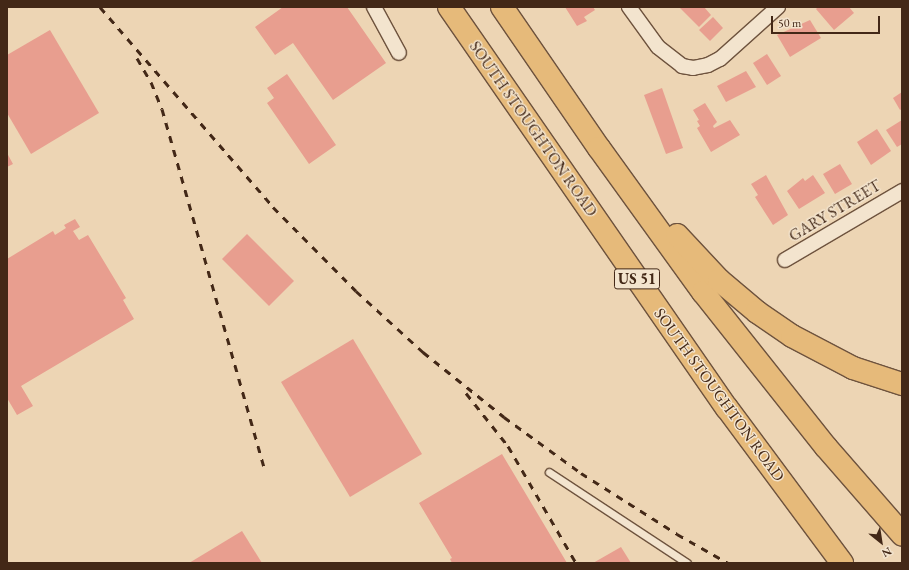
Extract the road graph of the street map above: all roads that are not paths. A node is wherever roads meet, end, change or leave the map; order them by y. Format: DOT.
graph roads {
  1 [pos="374,7"];
  2 [pos="449,7"];
  3 [pos="502,7"];
  4 [pos="629,7"];
  5 [pos="778,7"];
  6 [pos="399,53"];
  7 [pos="599,148"];
  8 [pos="902,191"];
  9 [pos="785,260"];
  10 [pos="902,384"];
  11 [pos="549,472"];
  12 [pos="902,534"];
  13 [pos="836,555"];
  14 [pos="687,563"];
  1 -- 6 [label="street"];
  2 -- 13 [label="main road, SOUTH STOUGHTON ROAD / US 51"];
  3 -- 7 [label="main road, US 51"];
  4 -- 5 [label="street"];
  7 -- 10 [label="main road"];
  7 -- 12 [label="main road, US 51"];
  8 -- 9 [label="street, GARY STREET"];
  11 -- 14 [label="lane"];
}
